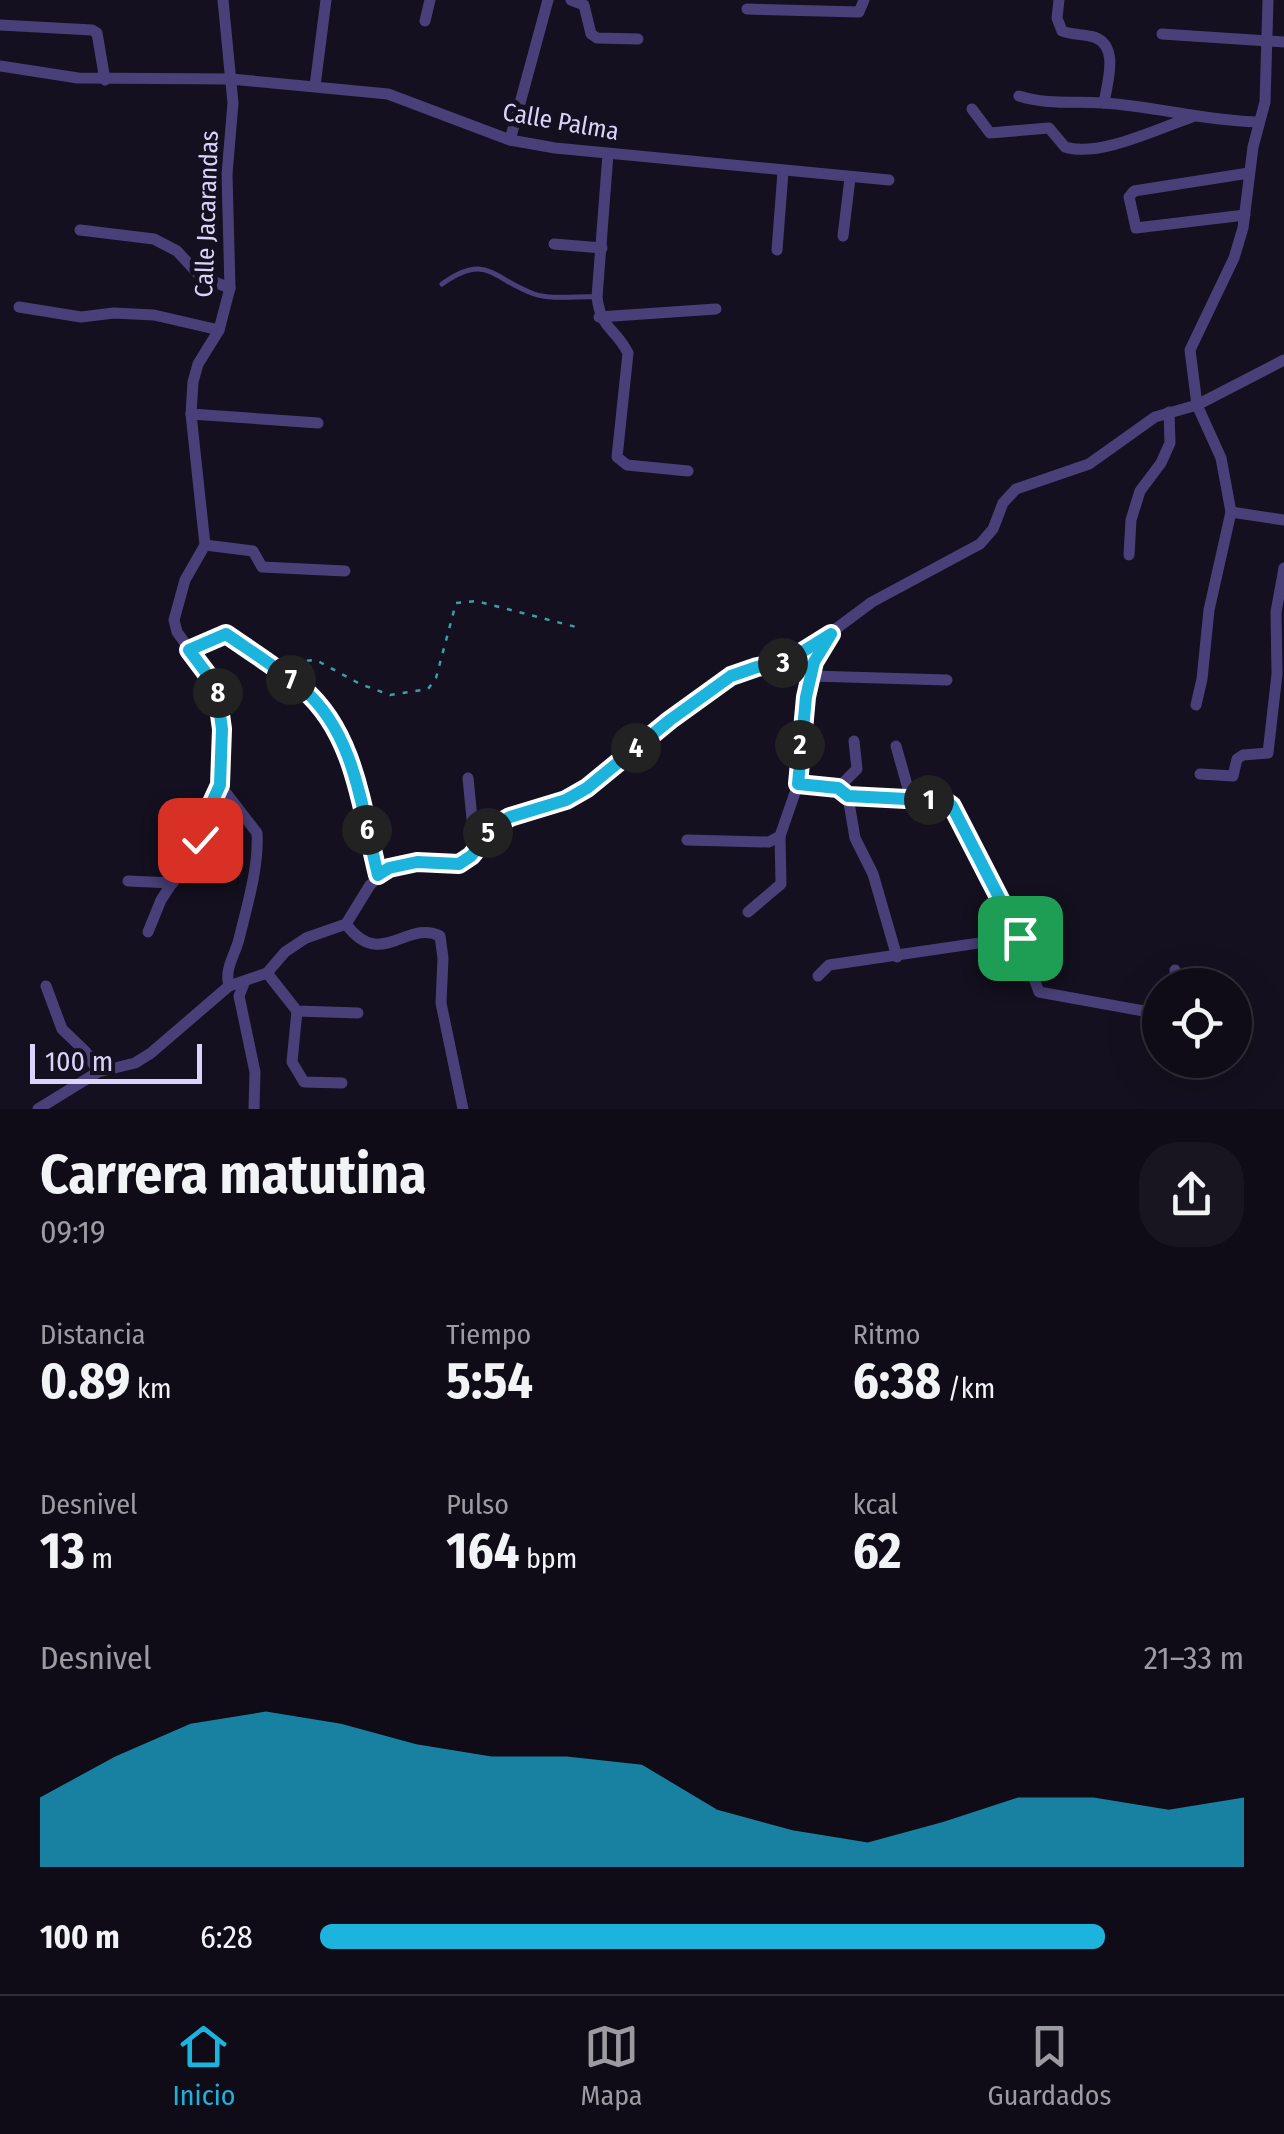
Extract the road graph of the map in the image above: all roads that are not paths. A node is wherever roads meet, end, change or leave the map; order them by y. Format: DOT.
graph roads {
  1 [pos="222,0"];
  2 [pos="326,0"];
  3 [pos="430,0"];
  4 [pos="548,0"];
  5 [pos="571,0"];
  6 [pos="864,0"];
  7 [pos="1059,0"];
  8 [pos="1268,0"];
  9 [pos="746,9"];
  10 [pos="424,21"];
  11 [pos="0,26"];
  12 [pos="1162,34"];
  13 [pos="638,39"];
  14 [pos="1267,42"];
  15 [pos="1284,42"];
  16 [pos="0,66"];
  17 [pos="232,79"];
  18 [pos="105,80"];
  19 [pos="316,86"];
  20 [pos="1020,96"];
  21 [pos="1104,103"];
  22 [pos="972,110"];
  23 [pos="1192,117"];
  24 [pos="1258,122"];
  25 [pos="510,140"];
  26 [pos="608,154"];
  27 [pos="782,172"];
  28 [pos="1248,173"];
  29 [pos="850,178"];
  30 [pos="889,180"];
  31 [pos="1245,214"];
  32 [pos="80,230"];
  33 [pos="844,236"];
  34 [pos="554,244"];
  35 [pos="602,248"];
  36 [pos="777,250"];
  37 [pos="442,284"];
  38 [pos="230,288"];
  39 [pos="597,297"];
  40 [pos="19,307"];
  41 [pos="716,309"];
  42 [pos="599,317"];
  43 [pos="220,330"];
  44 [pos="1284,360"];
  45 [pos="1197,405"];
  46 [pos="1169,412"];
  47 [pos="190,414"];
  48 [pos="318,423"];
  49 [pos="688,471"];
  50 [pos="1232,512"];
  51 [pos="1284,520"];
  52 [pos="205,544"];
  53 [pos="1129,555"];
  54 [pos="1284,568"];
  55 [pos="346,571"];
  56 [pos="831,634"];
  57 [pos="1280,675"];
  58 [pos="812,676"];
  59 [pos="947,680"];
  60 [pos="1196,705"];
  61 [pos="854,741"];
  62 [pos="896,746"];
  63 [pos="1200,774"];
  64 [pos="468,778"];
  65 [pos="357,782"];
  66 [pos="798,784"];
  67 [pos="220,785"];
  68 [pos="843,792"];
  69 [pos="910,799"];
  70 [pos="780,836"];
  71 [pos="688,840"];
  72 [pos="475,849"];
  73 [pos="378,875"];
  74 [pos="128,881"];
  75 [pos="173,883"];
  76 [pos="748,912"];
  77 [pos="346,924"];
  78 [pos="148,932"];
  79 [pos="1020,938"];
  80 [pos="897,957"];
  81 [pos="267,973"];
  82 [pos="818,976"];
  83 [pos="245,981"];
  84 [pos="46,986"];
  85 [pos="229,986"];
  86 [pos="297,1010"];
  87 [pos="1142,1011"];
  88 [pos="358,1013"];
  89 [pos="98,1072"];
  90 [pos="342,1083"];
  91 [pos="38,1109"];
  92 [pos="254,1109"];
  93 [pos="464,1109"];
  1 -- 17 [label="street, Calle Jacarandas"];
  2 -- 19 [label="street"];
  3 -- 10 [label="street"];
  4 -- 25 [label="street"];
  5 -- 13 [label="street"];
  6 -- 9 [label="street"];
  7 -- 21 [label="street"];
  8 -- 14 [label="street"];
  11 -- 18 [label="street"];
  12 -- 14 [label="street"];
  14 -- 15 [label="street"];
  14 -- 24 [label="street"];
  16 -- 18 [label="street, Calle Palma"];
  17 -- 18 [label="street, Calle Palma"];
  17 -- 19 [label="street, Calle Palma"];
  17 -- 38 [label="street, Calle Jacarandas"];
  19 -- 25 [label="street, Calle Palma"];
  20 -- 21 [label="street"];
  21 -- 23 [label="street"];
  22 -- 23 [label="street"];
  23 -- 24 [label="street"];
  24 -- 28 [label="street"];
  25 -- 26 [label="street, Calle Palma"];
  26 -- 27 [label="street, Calle Palma"];
  26 -- 35 [label="street"];
  27 -- 29 [label="street, Calle Palma"];
  27 -- 36 [label="street"];
  28 -- 31 [label="street"];
  28 -- 31 [label="street"];
  29 -- 30 [label="street, Calle Palma"];
  29 -- 33 [label="street"];
  31 -- 45 [label="street"];
  32 -- 38 [label="street"];
  34 -- 35 [label="street"];
  35 -- 39 [label="street"];
  37 -- 39 [label="lane"];
  38 -- 43 [label="street, Calle Jacarandas"];
  39 -- 42 [label="street"];
  40 -- 43 [label="street"];
  41 -- 42 [label="street"];
  42 -- 49 [label="street"];
  43 -- 47 [label="street, Calle Jacarandas"];
  44 -- 45 [label="street"];
  45 -- 46 [label="street"];
  45 -- 50 [label="street"];
  46 -- 53 [label="street"];
  46 -- 56 [label="street"];
  47 -- 48 [label="street"];
  47 -- 52 [label="street, Calle Jacarandas"];
  50 -- 51 [label="street"];
  50 -- 60 [label="street"];
  52 -- 55 [label="street"];
  52 -- 67 [label="street"];
  54 -- 57 [label="street"];
  56 -- 58 [label="street"];
  56 -- 72 [label="street"];
  57 -- 63 [label="street"];
  58 -- 59 [label="street"];
  58 -- 66 [label="street"];
  61 -- 68 [label="street"];
  62 -- 69 [label="street"];
  64 -- 72 [label="street"];
  65 -- 73 [label="street"];
  66 -- 68 [label="street"];
  66 -- 70 [label="street"];
  67 -- 75 [label="street"];
  67 -- 85 [label="street"];
  68 -- 69 [label="street"];
  68 -- 80 [label="street"];
  69 -- 79 [label="street"];
  70 -- 71 [label="street"];
  70 -- 76 [label="street"];
  72 -- 73 [label="street"];
  73 -- 77 [label="street"];
  74 -- 75 [label="street"];
  75 -- 78 [label="street"];
  77 -- 81 [label="street"];
  77 -- 93 [label="street"];
  79 -- 80 [label="street"];
  79 -- 87 [label="street"];
  80 -- 82 [label="street"];
  81 -- 83 [label="street"];
  81 -- 86 [label="street"];
  83 -- 85 [label="street"];
  83 -- 92 [label="street"];
  84 -- 89 [label="street"];
  85 -- 89 [label="street"];
  86 -- 88 [label="street"];
  86 -- 90 [label="street"];
  89 -- 91 [label="street"];
}
